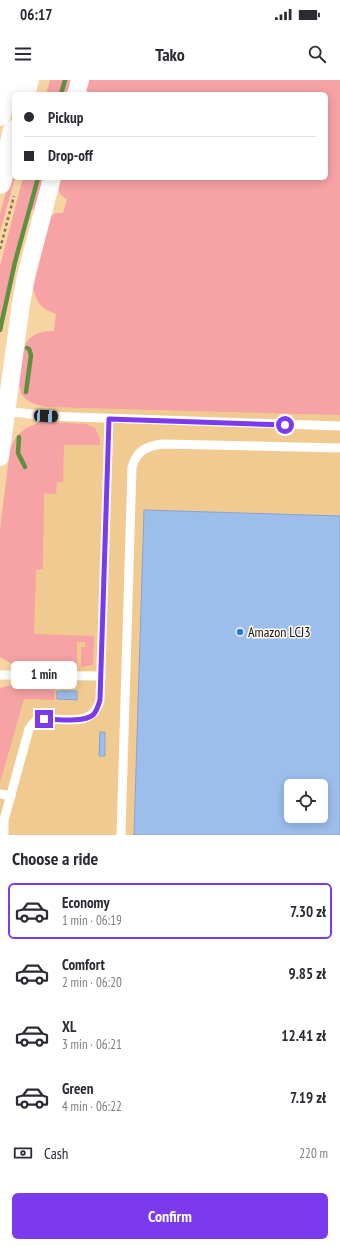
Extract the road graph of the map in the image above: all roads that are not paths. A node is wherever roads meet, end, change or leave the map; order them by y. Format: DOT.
graph roads {
  1 [pos="8,80"];
  2 [pos="28,80"];
  3 [pos="80,80"];
  4 [pos="25,92"];
  5 [pos="77,92"];
  6 [pos="0,115"];
  7 [pos="12,150"];
  8 [pos="51,180"];
  9 [pos="8,188"];
  10 [pos="6,411"];
  11 [pos="109,419"];
  12 [pos="340,426"];
  13 [pos="340,448"];
  14 [pos="0,457"];
  15 [pos="0,674"];
  16 [pos="101,676"];
  17 [pos="0,794"];
  18 [pos="11,796"];
  19 [pos="4,835"];
  20 [pos="121,835"];
  1 -- 6 [label="main road"];
  2 -- 4 [label="main road"];
  3 -- 5 [label="street"];
  7 -- 9 [label="main road"];
  8 -- 10 [label="street"];
  10 -- 11 [label="lane"];
  10 -- 14 [label="street"];
  11 -- 12 [label="lane"];
  11 -- 16 [label="lane"];
  13 -- 20 [label="lane"];
  15 -- 16 [label="lane"];
  16 -- 18 [label="lane"];
  17 -- 18 [label="lane"];
  18 -- 19 [label="lane"];
}
